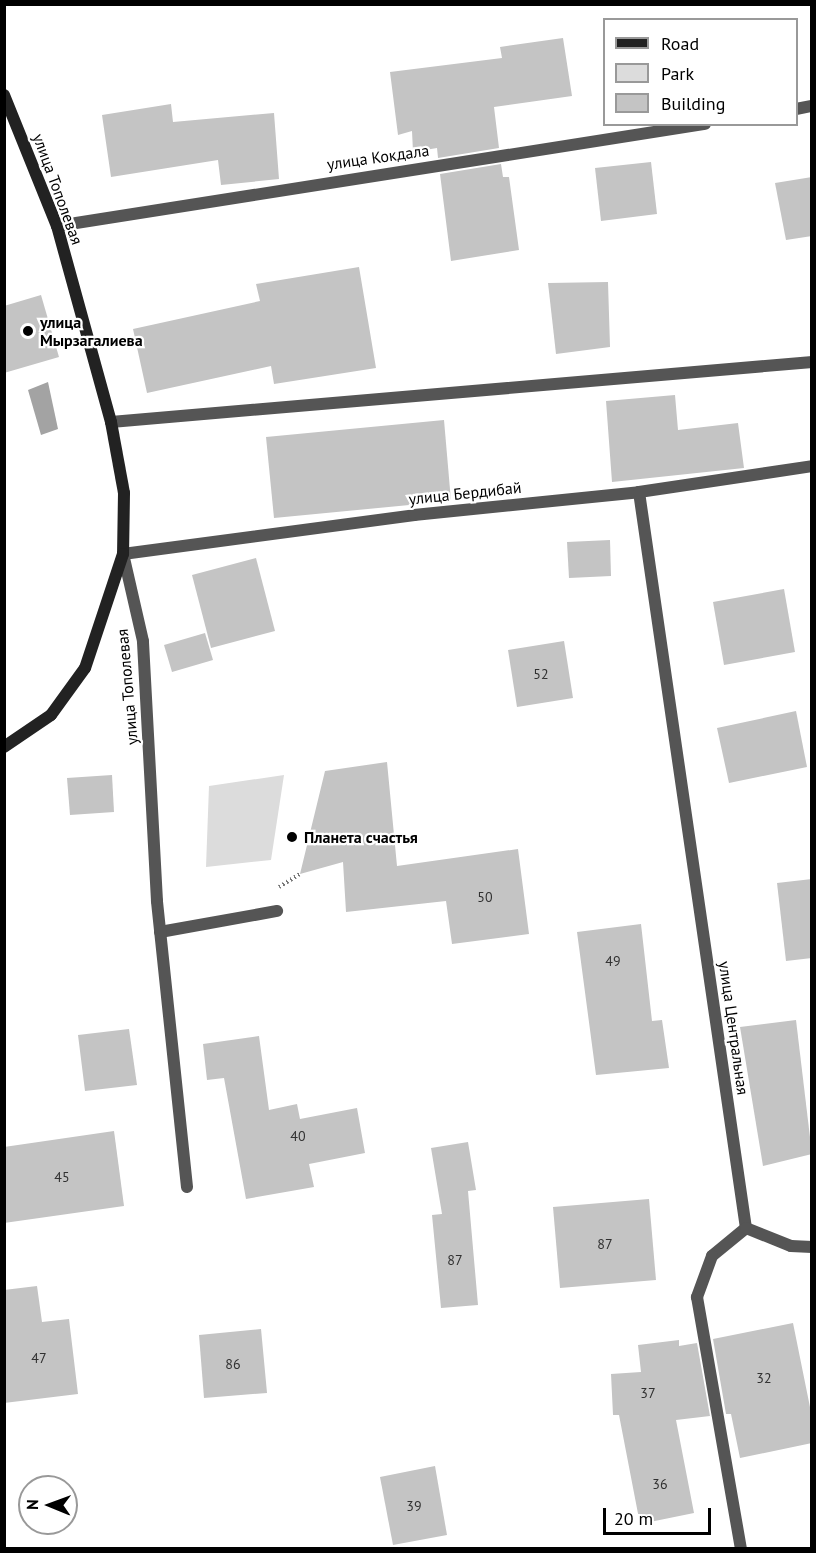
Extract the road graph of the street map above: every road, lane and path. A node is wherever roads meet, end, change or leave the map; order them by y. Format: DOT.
graph roads {
  1 [pos="4,95"];
  2 [pos="692,126"];
  3 [pos="57,226"];
  4 [pos="812,362"];
  5 [pos="111,422"];
  6 [pos="812,466"];
  7 [pos="639,492"];
  8 [pos="123,554"];
  9 [pos="4,747"];
  10 [pos="277,911"];
  11 [pos="160,932"];
  12 [pos="187,1187"];
  13 [pos="746,1228"];
  14 [pos="812,1247"];
  15 [pos="741,1548"];
  1 -- 3 [label="street, улица Тополевая"];
  2 -- 3 [label="street, улица Кокдала"];
  3 -- 5 [label="street, улица Тополевая"];
  4 -- 5 [label="street"];
  5 -- 8 [label="street, улица Тополевая"];
  6 -- 7 [label="street, улица Бердибай"];
  7 -- 8 [label="street, улица Бердибай"];
  7 -- 13 [label="street, улица Центральная"];
  8 -- 9 [label="street"];
  8 -- 11 [label="street, улица Тополевая"];
  10 -- 11 [label="street"];
  11 -- 12 [label="street, улица Тополевая"];
  13 -- 14 [label="street"];
  13 -- 15 [label="street"];
}
